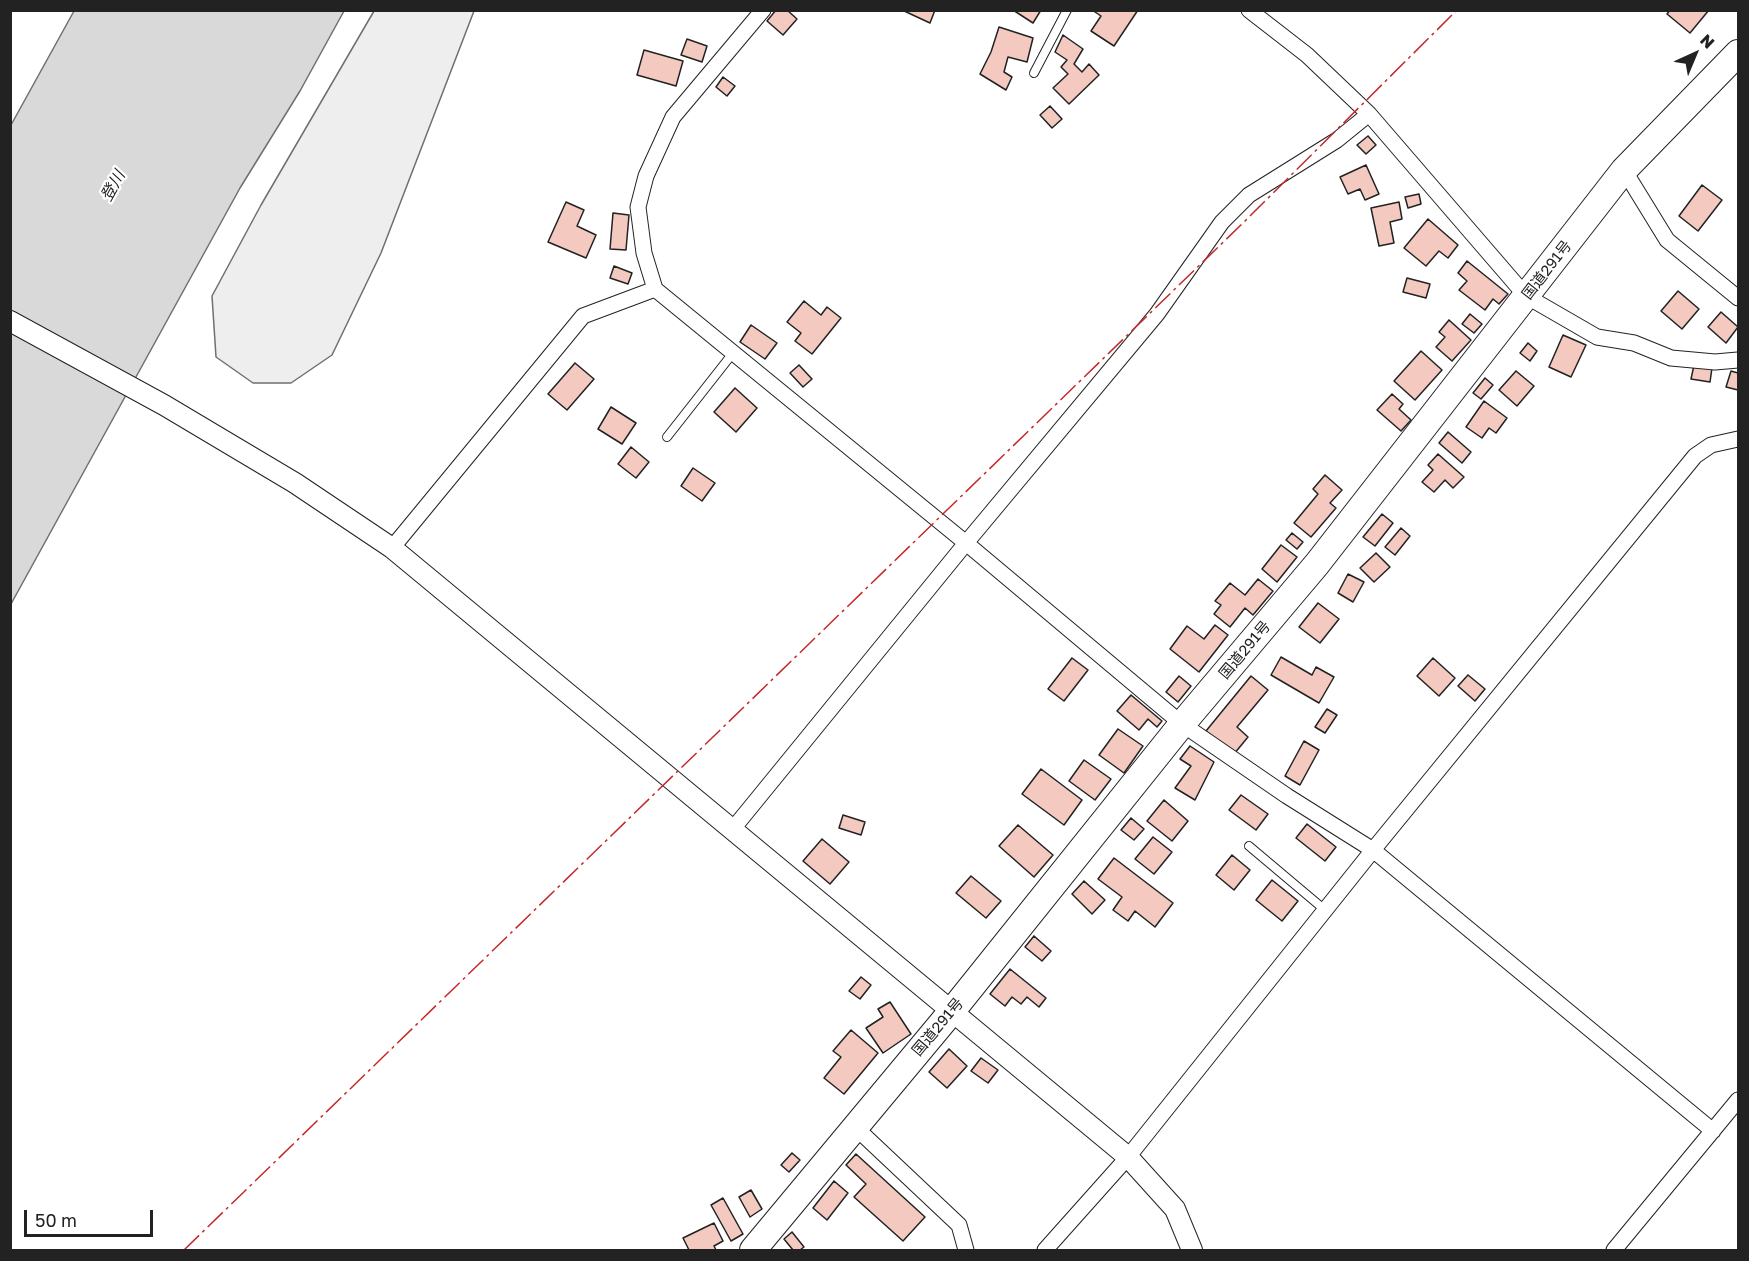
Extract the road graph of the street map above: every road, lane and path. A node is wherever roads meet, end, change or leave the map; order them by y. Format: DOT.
graph roads {
  1 [pos="763,10"];
  2 [pos="1067,10"];
  3 [pos="1249,10"];
  4 [pos="1738,53"];
  5 [pos="1034,73"];
  6 [pos="1369,114"];
  7 [pos="1624,170"];
  8 [pos="655,290"];
  9 [pos="1526,296"];
  10 [pos="1738,298"];
  11 [pos="10,321"];
  12 [pos="733,353"];
  13 [pos="1738,360"];
  14 [pos="667,437"];
  15 [pos="1738,439"];
  16 [pos="966,543"];
  17 [pos="392,548"];
  18 [pos="1182,724"];
  19 [pos="732,830"];
  20 [pos="1249,846"];
  21 [pos="1373,850"];
  22 [pos="1325,910"];
  23 [pos="952,1011"];
  24 [pos="1738,1100"];
  25 [pos="855,1127"];
  26 [pos="1713,1131"];
  27 [pos="1128,1157"];
  28 [pos="753,1251"];
  29 [pos="966,1251"];
  30 [pos="1045,1251"];
  31 [pos="1192,1251"];
  32 [pos="1614,1251"];
  1 -- 8 [label="street"];
  2 -- 5 [label="lane"];
  3 -- 6 [label="street"];
  4 -- 7 [label="highway, 国道291号"];
  6 -- 9 [label="street"];
  6 -- 16 [label="street"];
  7 -- 9 [label="highway, 国道291号"];
  7 -- 10 [label="street"];
  8 -- 12 [label="street"];
  8 -- 17 [label="street"];
  9 -- 13 [label="street"];
  9 -- 18 [label="highway, 国道291号"];
  11 -- 17 [label="street"];
  12 -- 14 [label="lane"];
  12 -- 16 [label="street"];
  15 -- 21 [label="street"];
  16 -- 18 [label="street"];
  16 -- 19 [label="street"];
  17 -- 19 [label="street"];
  18 -- 21 [label="street"];
  18 -- 23 [label="highway, 国道291号"];
  19 -- 23 [label="street"];
  20 -- 22 [label="lane"];
  21 -- 22 [label="street"];
  21 -- 26 [label="street"];
  22 -- 27 [label="street"];
  23 -- 25 [label="highway, 国道291号"];
  23 -- 27 [label="street"];
  24 -- 26 [label="street"];
  25 -- 28 [label="highway, 国道291号"];
  25 -- 29 [label="street"];
  26 -- 32 [label="street"];
  27 -- 30 [label="street"];
  27 -- 31 [label="street"];
}
